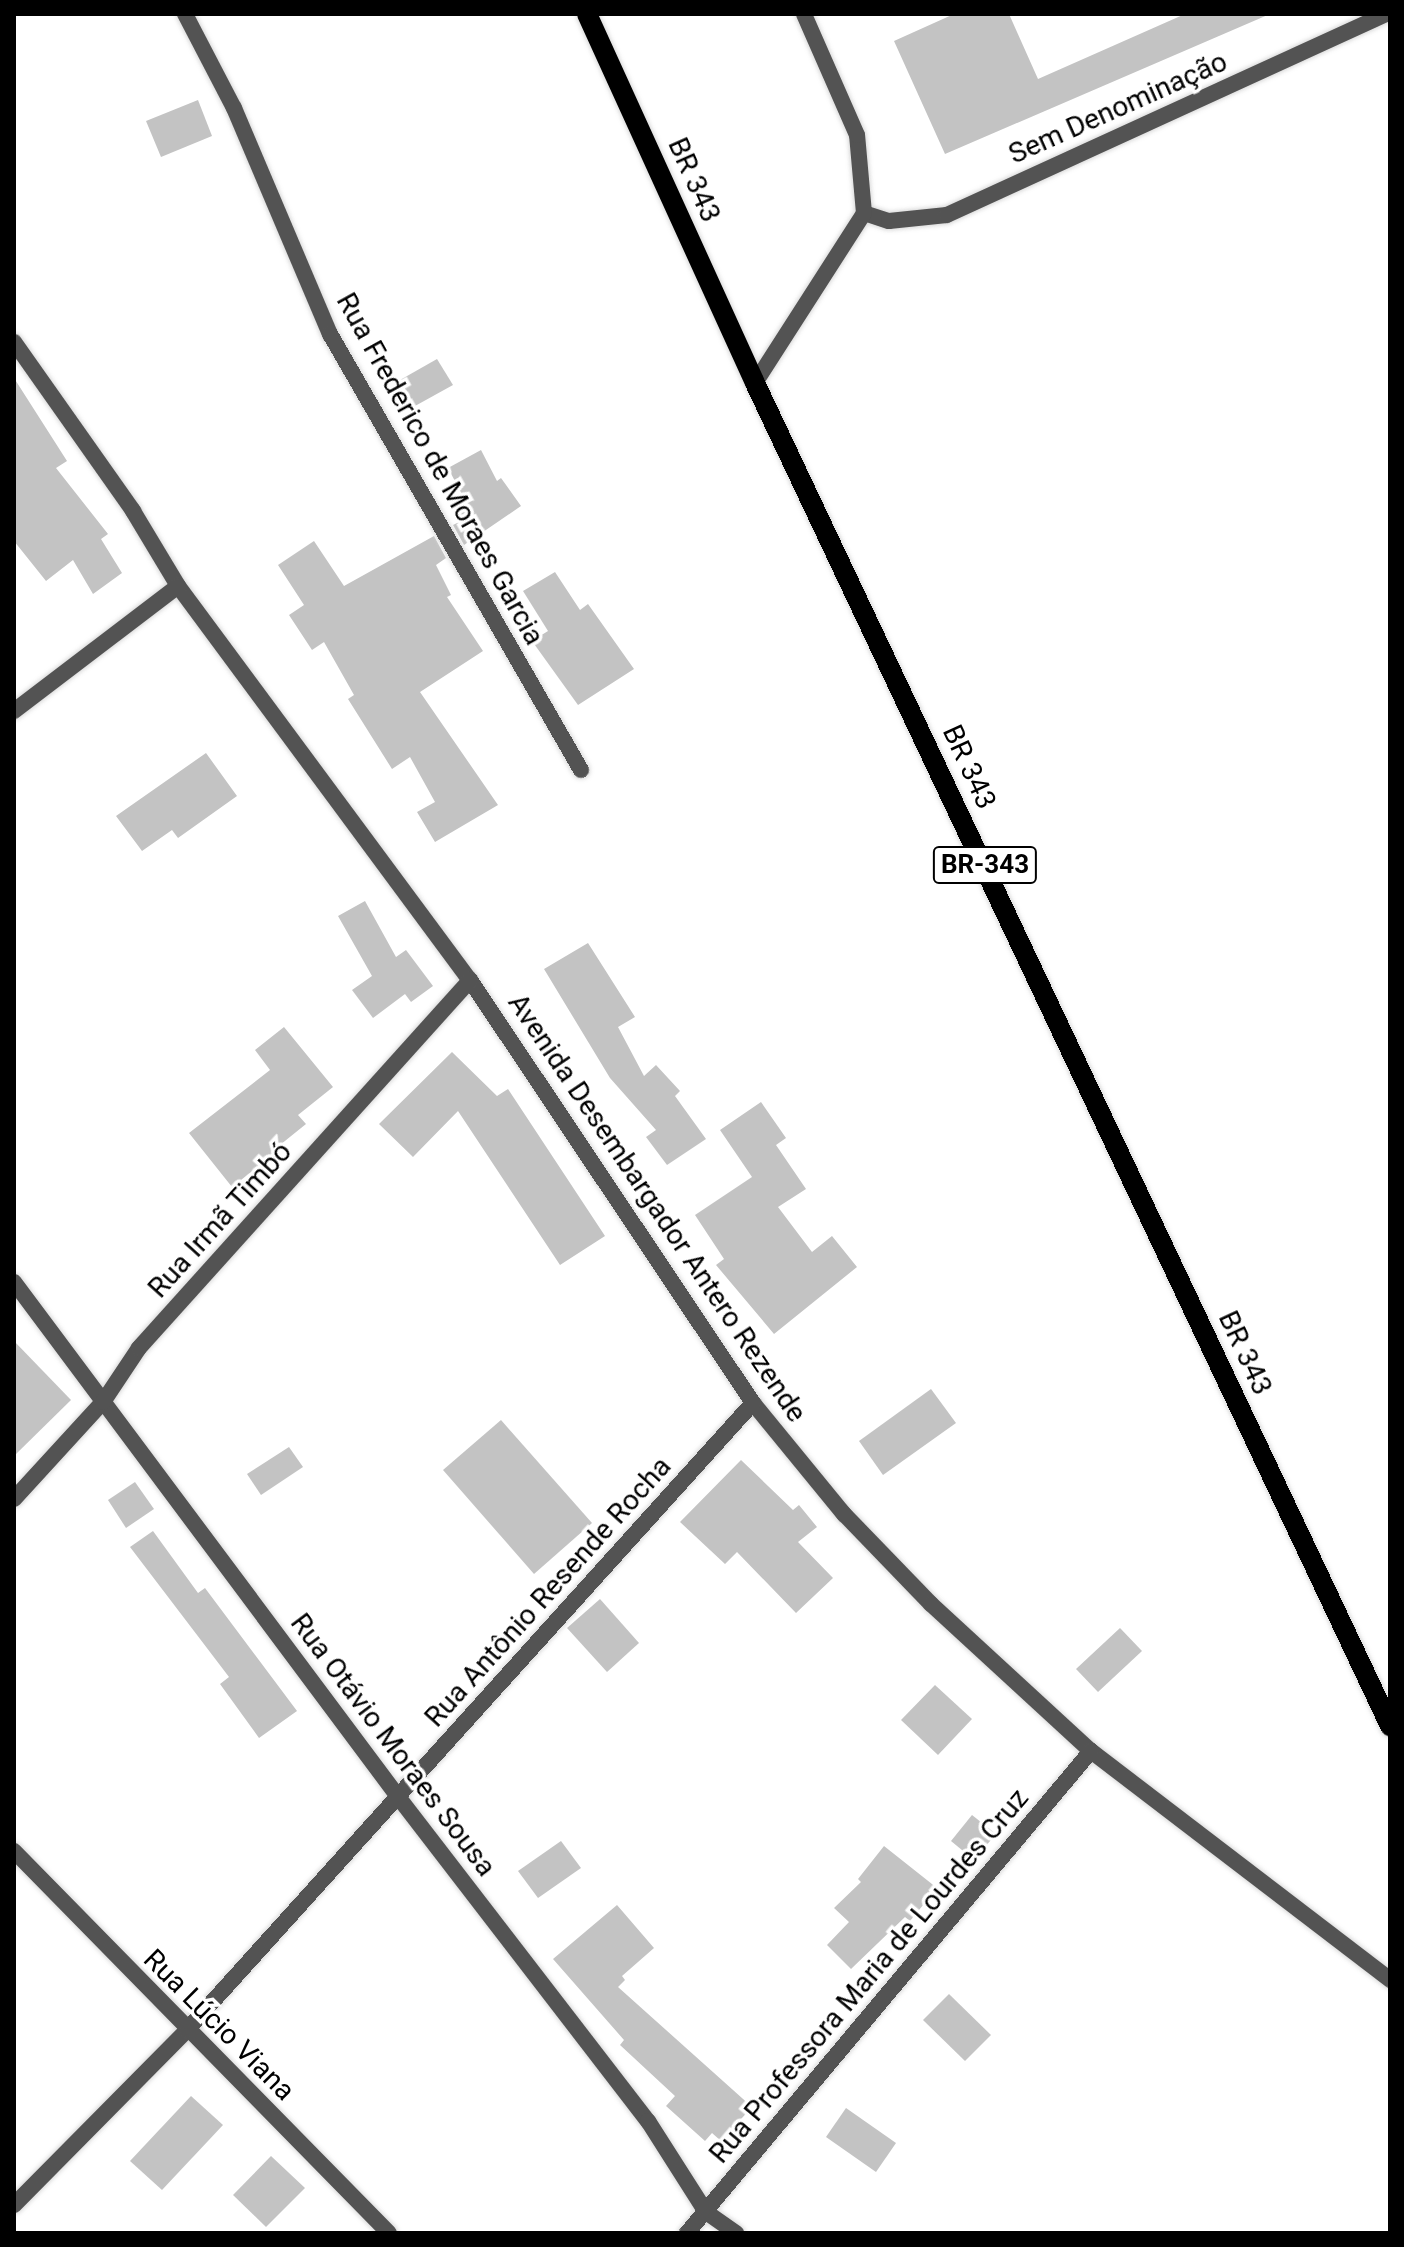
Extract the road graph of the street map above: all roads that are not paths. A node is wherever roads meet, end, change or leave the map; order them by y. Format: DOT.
graph roads {
  1 [pos="185,14"];
  2 [pos="587,14"];
  3 [pos="804,14"];
  4 [pos="1387,14"];
  5 [pos="1390,21"];
  6 [pos="864,213"];
  7 [pos="14,342"];
  8 [pos="755,383"];
  9 [pos="178,586"];
  10 [pos="14,711"];
  11 [pos="581,770"];
  12 [pos="470,980"];
  13 [pos="14,1282"];
  14 [pos="103,1402"];
  15 [pos="753,1403"];
  16 [pos="14,1499"];
  17 [pos="1388,1724"];
  18 [pos="1091,1751"];
  19 [pos="399,1798"];
  20 [pos="14,1851"];
  21 [pos="1390,1980"];
  22 [pos="187,2030"];
  23 [pos="14,2205"];
  24 [pos="706,2212"];
  25 [pos="389,2233"];
  26 [pos="687,2233"];
  27 [pos="736,2233"];
  1 -- 11 [label="street, Rua Frederico de Moraes Garcia"];
  2 -- 8 [label="main road, BR 343 / BR-343"];
  3 -- 6 [label="street"];
  4 -- 5 [label="street"];
  4 -- 6 [label="street, Sem Denominação"];
  6 -- 8 [label="street"];
  7 -- 9 [label="street, Avenida Desembargador Antero Rezende"];
  8 -- 17 [label="main road, BR 343 / BR-343"];
  9 -- 10 [label="street"];
  9 -- 12 [label="street, Avenida Desembargador Antero Rezende"];
  12 -- 14 [label="street, Rua Irmã Timbó"];
  12 -- 15 [label="street, Avenida Desembargador Antero Rezende"];
  13 -- 14 [label="street, Rua Otávio Moraes Sousa"];
  14 -- 16 [label="street, Rua Irmã Timbó"];
  14 -- 19 [label="street, Rua Otávio Moraes Sousa"];
  15 -- 18 [label="street, Avenida Desembargador Antero Rezende"];
  15 -- 19 [label="street, Rua Antônio Resende Rocha"];
  18 -- 21 [label="street, Avenida Desembargador Antero Rezende"];
  18 -- 24 [label="street, Rua Professora Maria de Lourdes Cruz"];
  19 -- 22 [label="street, Rua Antônio Resende Rocha"];
  19 -- 24 [label="street, Rua Otávio Moraes Sousa"];
  20 -- 22 [label="street, Rua Lúcio Viana"];
  22 -- 23 [label="street, Rua Antônio Resende Rocha"];
  22 -- 25 [label="street, Rua Lúcio Viana"];
  24 -- 26 [label="street, Rua Professora Maria de Lourdes Cruz"];
  24 -- 27 [label="street, Rua Otávio Moraes Sousa"];
}
